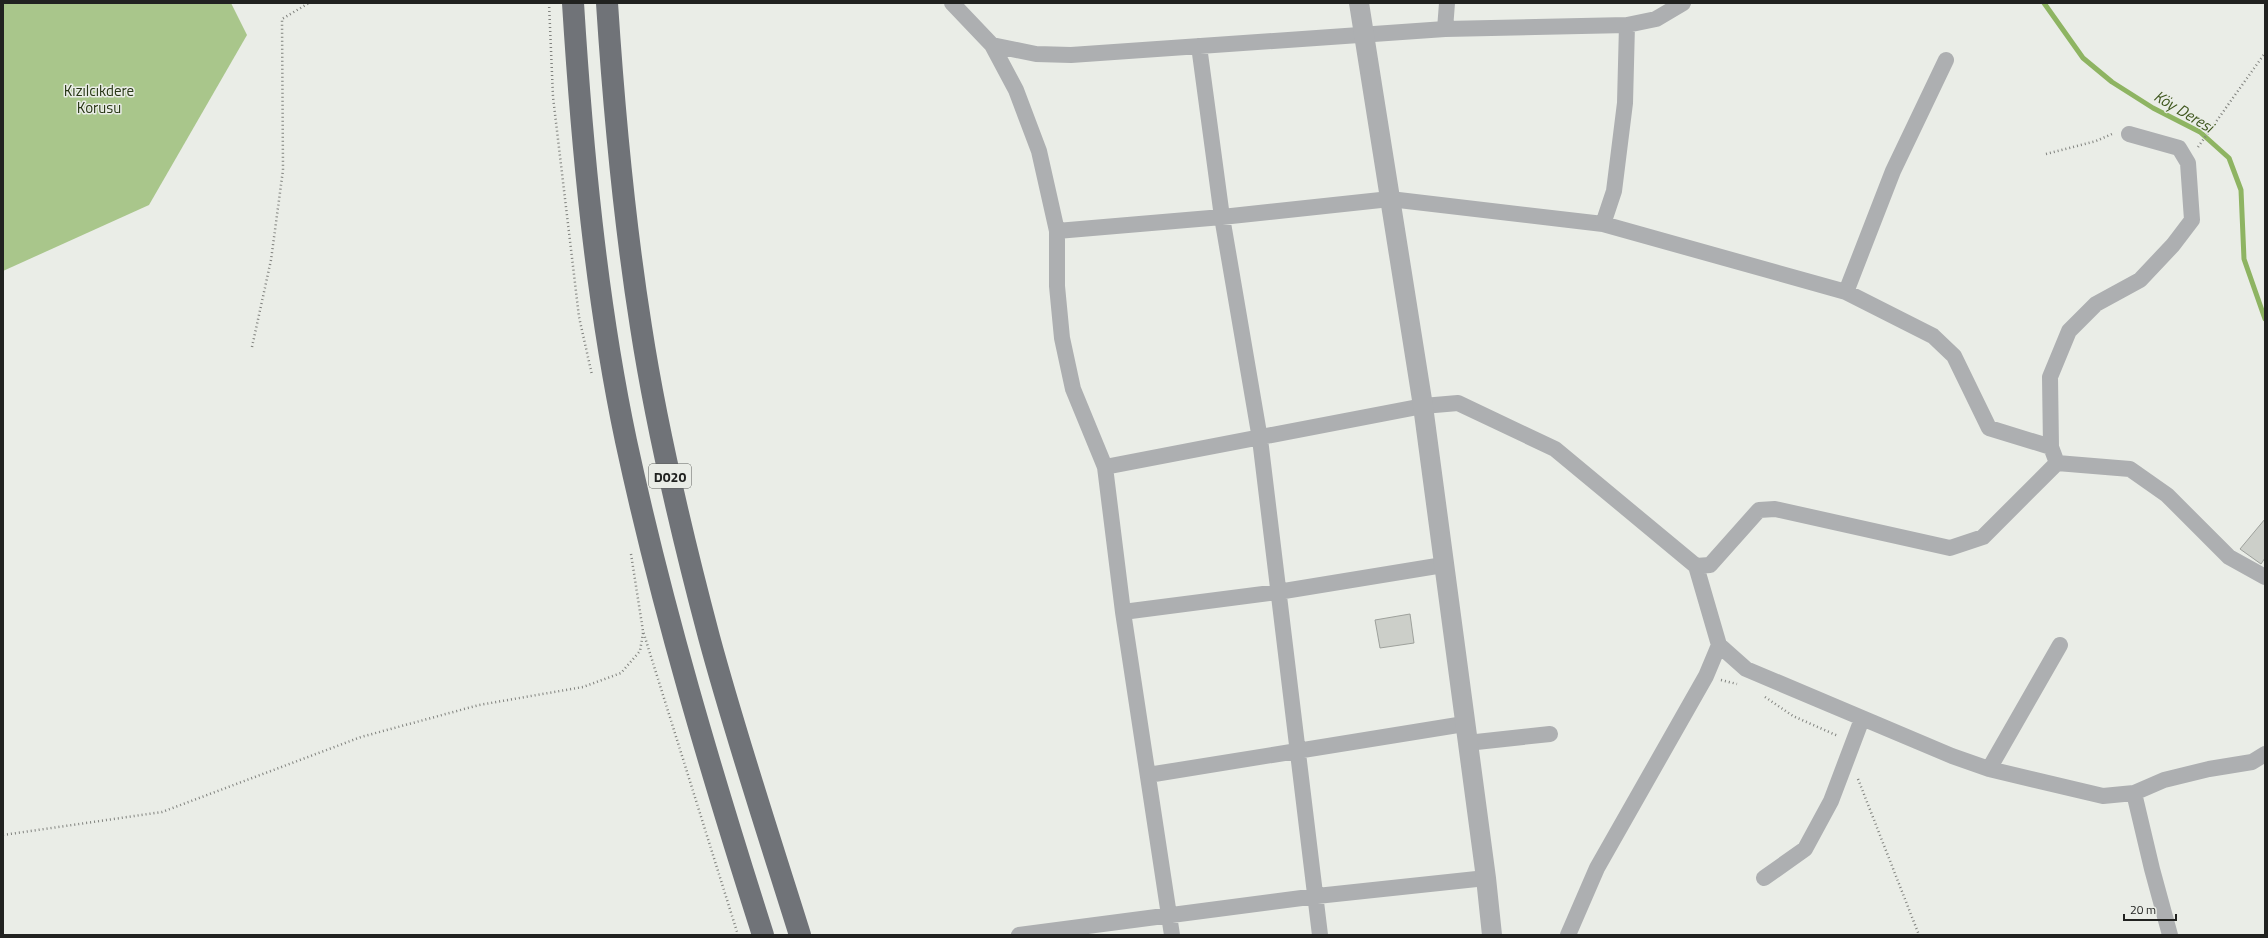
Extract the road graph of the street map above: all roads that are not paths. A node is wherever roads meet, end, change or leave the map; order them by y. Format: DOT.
graph roads {
  1 [pos="572,3"];
  2 [pos="607,3"];
  3 [pos="952,3"];
  4 [pos="1358,3"];
  5 [pos="1447,3"];
  6 [pos="1683,3"];
  7 [pos="1627,26"];
  8 [pos="1445,30"];
  9 [pos="1363,35"];
  10 [pos="992,45"];
  11 [pos="1198,46"];
  12 [pos="1946,60"];
  13 [pos="2129,134"];
  14 [pos="1390,199"];
  15 [pos="1222,217"];
  16 [pos="1603,224"];
  17 [pos="1057,231"];
  18 [pos="1846,292"];
  19 [pos="1423,406"];
  20 [pos="1260,439"];
  21 [pos="2051,447"];
  22 [pos="2057,462"];
  23 [pos="1105,467"];
  24 [pos="1443,565"];
  25 [pos="1696,566"];
  26 [pos="2265,577"];
  27 [pos="1278,592"];
  28 [pos="1123,612"];
  29 [pos="1719,645"];
  30 [pos="2060,645"];
  31 [pos="1862,719"];
  32 [pos="1466,734"];
  33 [pos="1550,734"];
  34 [pos="1298,751"];
  35 [pos="2265,754"];
  36 [pos="1989,769"];
  37 [pos="1148,774"];
  38 [pos="2134,793"];
  39 [pos="1486,878"];
  40 [pos="1764,878"];
  41 [pos="1317,896"];
  42 [pos="1169,915"];
  43 [pos="763,935"];
  44 [pos="800,935"];
  45 [pos="1019,935"];
  46 [pos="1172,935"];
  47 [pos="1320,935"];
  48 [pos="1492,935"];
  49 [pos="1568,935"];
  50 [pos="2170,935"];
  1 -- 43 [label="highway, D020"];
  2 -- 44 [label="highway, D020"];
  3 -- 10 [label="street"];
  4 -- 9 [label="street"];
  5 -- 8 [label="street"];
  6 -- 7 [label="street"];
  7 -- 8 [label="street"];
  7 -- 16 [label="street"];
  8 -- 9 [label="street"];
  9 -- 11 [label="street"];
  9 -- 14 [label="street"];
  10 -- 11 [label="street"];
  10 -- 17 [label="street"];
  11 -- 15 [label="street"];
  12 -- 18 [label="street"];
  13 -- 21 [label="street"];
  14 -- 15 [label="street"];
  14 -- 16 [label="street"];
  14 -- 19 [label="street"];
  15 -- 17 [label="street"];
  15 -- 20 [label="street"];
  16 -- 18 [label="street"];
  17 -- 23 [label="street"];
  18 -- 21 [label="street"];
  19 -- 20 [label="street"];
  19 -- 24 [label="street"];
  19 -- 25 [label="street"];
  20 -- 23 [label="street"];
  20 -- 27 [label="street"];
  21 -- 22 [label="street"];
  22 -- 25 [label="street"];
  22 -- 26 [label="street"];
  23 -- 28 [label="street"];
  24 -- 27 [label="street"];
  24 -- 32 [label="street"];
  25 -- 29 [label="street"];
  27 -- 28 [label="street"];
  27 -- 34 [label="street"];
  28 -- 37 [label="street"];
  29 -- 31 [label="street"];
  29 -- 49 [label="street"];
  30 -- 36 [label="street"];
  31 -- 36 [label="street"];
  31 -- 40 [label="street"];
  32 -- 33 [label="street"];
  32 -- 34 [label="street"];
  32 -- 39 [label="street"];
  34 -- 37 [label="street"];
  34 -- 41 [label="street"];
  35 -- 38 [label="street"];
  36 -- 38 [label="street"];
  37 -- 42 [label="street"];
  38 -- 50 [label="street"];
  39 -- 41 [label="street"];
  39 -- 48 [label="street"];
  41 -- 42 [label="street"];
  41 -- 47 [label="street"];
  42 -- 45 [label="street"];
  42 -- 46 [label="street"];
}
